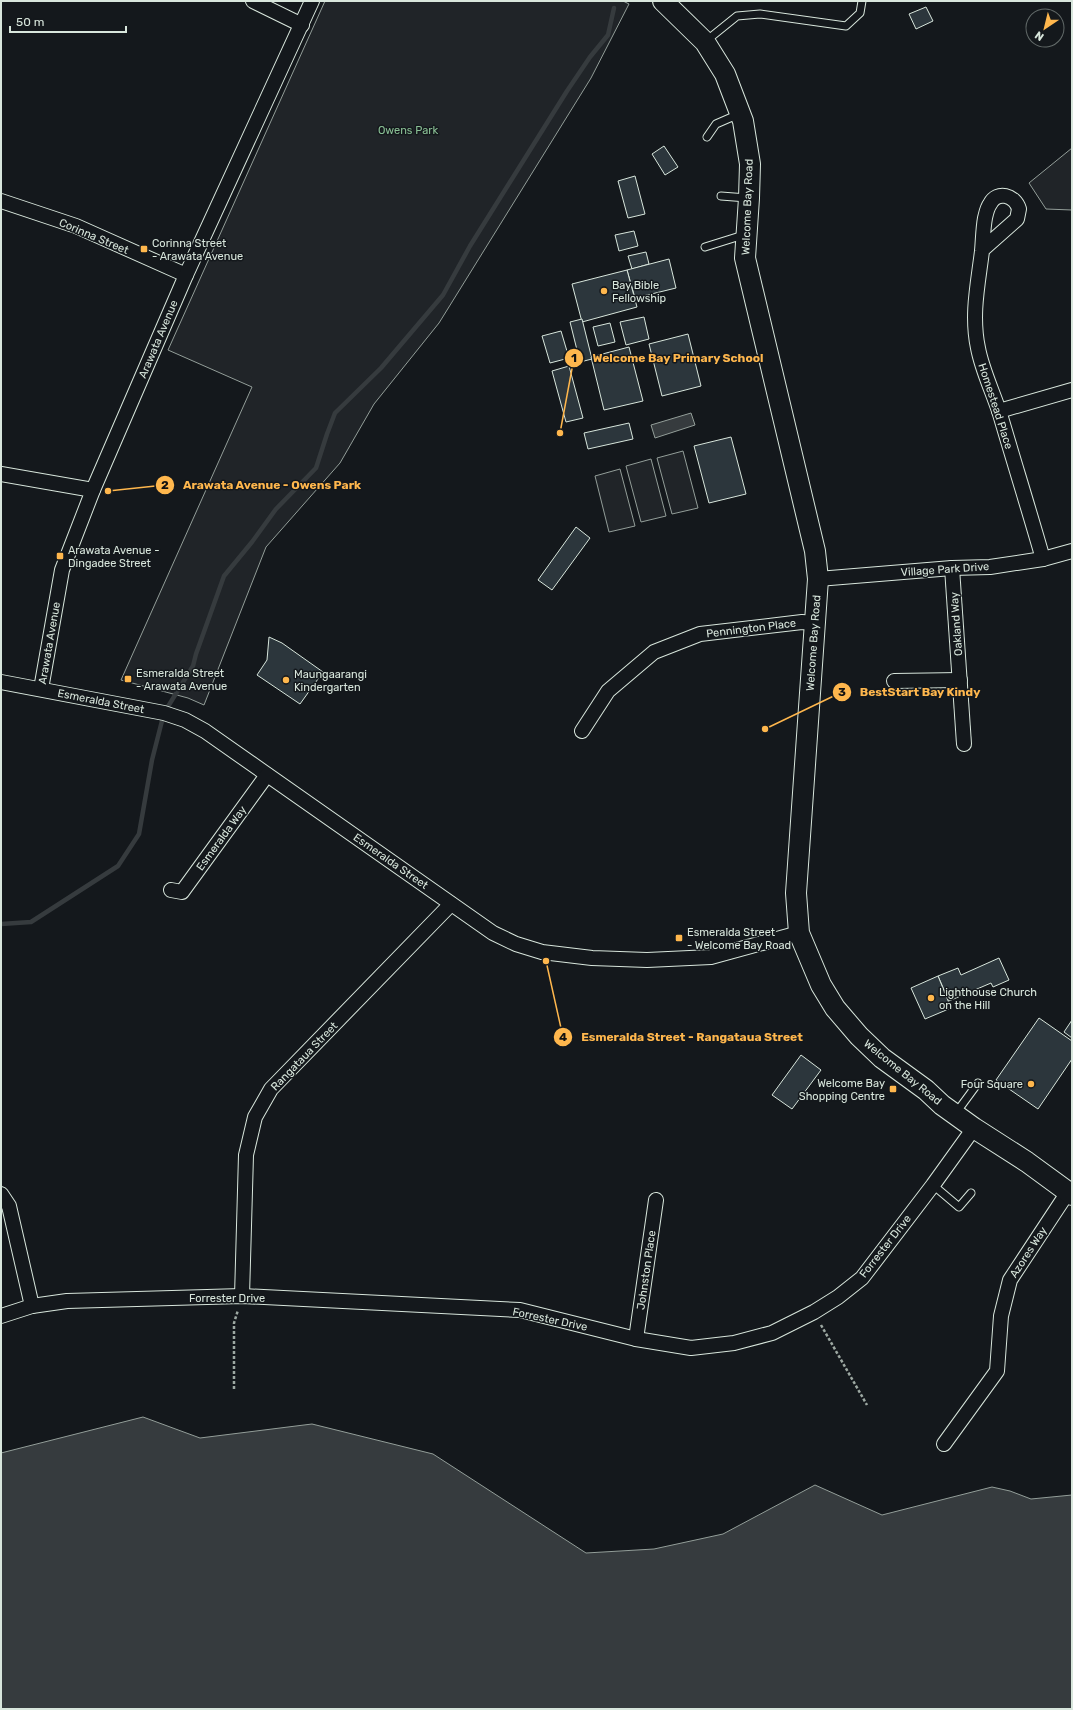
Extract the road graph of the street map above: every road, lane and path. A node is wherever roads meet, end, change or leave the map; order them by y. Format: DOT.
graph roads {
  1 [pos="253,1"];
  2 [pos="312,1"];
  3 [pos="663,1"];
  4 [pos="862,1"];
  5 [pos="302,24"];
  6 [pos="705,42"];
  7 [pos="741,114"];
  8 [pos="707,137"];
  9 [pos="721,196"];
  10 [pos="749,198"];
  11 [pos="1,201"];
  12 [pos="747,236"];
  13 [pos="705,247"];
  14 [pos="982,250"];
  15 [pos="186,275"];
  16 [pos="1072,390"];
  17 [pos="999,412"];
  18 [pos="1,474"];
  19 [pos="93,490"];
  20 [pos="1072,551"];
  21 [pos="1043,559"];
  22 [pos="952,568"];
  23 [pos="818,579"];
  24 [pos="815,623"];
  25 [pos="960,680"];
  26 [pos="894,681"];
  27 [pos="1,682"];
  28 [pos="41,689"];
  29 [pos="582,730"];
  30 [pos="964,744"];
  31 [pos="267,775"];
  32 [pos="171,890"];
  33 [pos="451,904"];
  34 [pos="799,933"];
  35 [pos="978,1082"];
  36 [pos="955,1114"];
  37 [pos="974,1128"];
  38 [pos="933,1185"];
  39 [pos="971,1193"];
  40 [pos="1,1194"];
  41 [pos="1070,1194"];
  42 [pos="656,1200"];
  43 [pos="242,1296"];
  44 [pos="32,1306"];
  45 [pos="814,1312"];
  46 [pos="1,1316"];
  47 [pos="636,1339"];
  48 [pos="234,1389"];
  49 [pos="867,1405"];
  50 [pos="944,1444"];
  1 -- 5 [label="street"];
  2 -- 5 [label="street, Arawata Avenue"];
  3 -- 6 [label="main road, Welcome Bay Road"];
  4 -- 6 [label="lane"];
  5 -- 15 [label="street, Arawata Avenue"];
  6 -- 7 [label="main road, Welcome Bay Road"];
  7 -- 8 [label="lane"];
  7 -- 10 [label="main road, Welcome Bay Road"];
  9 -- 10 [label="lane"];
  10 -- 12 [label="main road, Welcome Bay Road"];
  11 -- 15 [label="street, Corinna Street"];
  12 -- 13 [label="lane"];
  12 -- 23 [label="main road, Welcome Bay Road"];
  14 -- 17 [label="street, Homestead Place"];
  15 -- 19 [label="street, Arawata Avenue"];
  16 -- 17 [label="street"];
  17 -- 21 [label="street, Homestead Place"];
  18 -- 19 [label="street"];
  19 -- 28 [label="street, Arawata Avenue"];
  20 -- 21 [label="street, Village Park Drive"];
  21 -- 22 [label="street, Village Park Drive"];
  22 -- 23 [label="street, Village Park Drive"];
  22 -- 25 [label="street, Oakland Way"];
  23 -- 24 [label="main road, Welcome Bay Road"];
  24 -- 29 [label="street, Pennington Place"];
  24 -- 34 [label="main road, Welcome Bay Road"];
  25 -- 26 [label="street"];
  25 -- 30 [label="street, Oakland Way"];
  27 -- 28 [label="street, Esmeralda Street"];
  28 -- 31 [label="street, Esmeralda Street"];
  31 -- 32 [label="street, Esmeralda Way"];
  31 -- 33 [label="street, Esmeralda Street"];
  33 -- 34 [label="street, Esmeralda Street"];
  33 -- 43 [label="street, Rangataua Street"];
  34 -- 36 [label="main road, Welcome Bay Road"];
  35 -- 36 [label="lane"];
  36 -- 37 [label="main road, Welcome Bay Road"];
  37 -- 38 [label="street, Forrester Drive"];
  37 -- 41 [label="main road, Welcome Bay Road"];
  38 -- 39 [label="lane"];
  38 -- 45 [label="street, Forrester Drive"];
  40 -- 44 [label="street"];
  41 -- 50 [label="street, Azores Way"];
  42 -- 47 [label="street, Johnston Place"];
  43 -- 44 [label="street, Forrester Drive"];
  43 -- 47 [label="street, Forrester Drive"];
  43 -- 48 [label="path"];
  44 -- 46 [label="street, Forrester Drive"];
  45 -- 47 [label="street, Forrester Drive"];
  45 -- 49 [label="path"];
}
